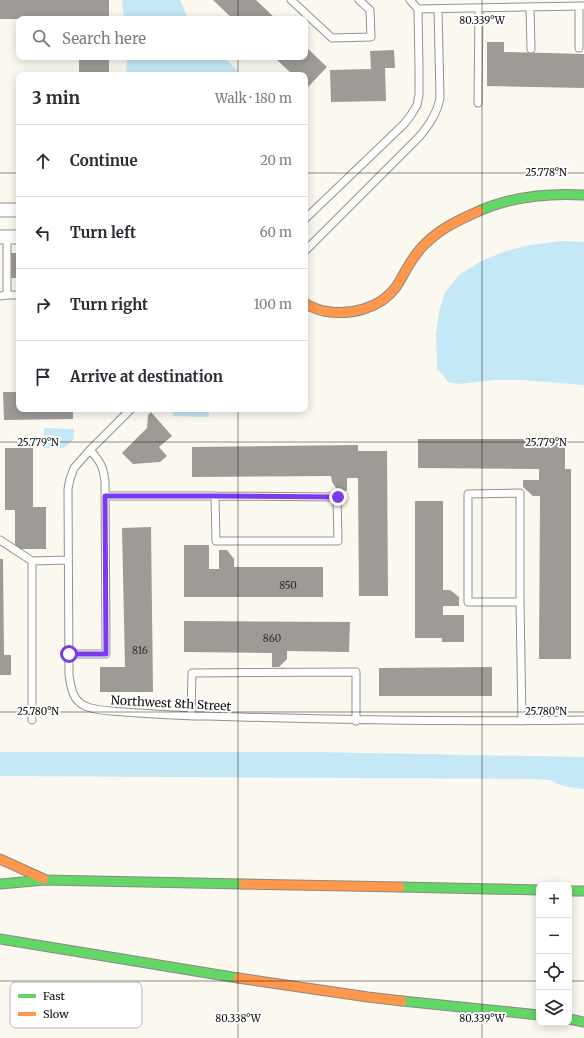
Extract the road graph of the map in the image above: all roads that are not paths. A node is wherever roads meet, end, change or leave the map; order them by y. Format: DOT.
graph roads {
  1 [pos="291,0"];
  2 [pos="359,0"];
  3 [pos="410,0"];
  4 [pos="581,6"];
  5 [pos="530,7"];
  6 [pos="479,8"];
  7 [pos="418,9"];
  8 [pos="438,9"];
  9 [pos="579,48"];
  10 [pos="531,49"];
  11 [pos="478,103"];
  12 [pos="584,195"];
  13 [pos="0,210"];
  14 [pos="16,210"];
  15 [pos="308,216"];
  16 [pos="9,237"];
  17 [pos="308,248"];
  18 [pos="3,295"];
  19 [pos="16,295"];
  20 [pos="308,305"];
  21 [pos="128,412"];
  22 [pos="90,450"];
  23 [pos="105,496"];
  24 [pos="215,496"];
  25 [pos="0,540"];
  26 [pos="68,560"];
  27 [pos="32,561"];
  28 [pos="520,602"];
  29 [pos="69,654"];
  30 [pos="191,716"];
  31 [pos="32,720"];
  32 [pos="584,720"];
  33 [pos="356,721"];
  34 [pos="522,721"];
  35 [pos="0,859"];
  36 [pos="45,880"];
  37 [pos="0,884"];
  38 [pos="536,890"];
  39 [pos="572,891"];
  40 [pos="584,891"];
  41 [pos="0,939"];
  42 [pos="536,1015"];
  43 [pos="572,1020"];
  44 [pos="584,1022"];
  1 -- 2 [label="lane"];
  3 -- 7 [label="lane"];
  4 -- 5 [label="lane"];
  4 -- 9 [label="lane"];
  5 -- 6 [label="lane"];
  5 -- 10 [label="lane"];
  6 -- 8 [label="lane"];
  6 -- 11 [label="lane"];
  7 -- 8 [label="lane"];
  7 -- 15 [label="lane"];
  8 -- 17 [label="lane"];
  12 -- 20 [label="main road"];
  13 -- 14 [label="street"];
  16 -- 18 [label="lane"];
  18 -- 19 [label="lane"];
  21 -- 22 [label="lane, Northwest 8th Street"];
  22 -- 23 [label="lane"];
  22 -- 26 [label="lane, Northwest 8th Street"];
  23 -- 24 [label="lane"];
  23 -- 29 [label="lane"];
  24 -- 24 [label="lane"];
  25 -- 27 [label="lane"];
  26 -- 27 [label="lane"];
  26 -- 29 [label="lane, Northwest 8th Street"];
  27 -- 31 [label="lane"];
  28 -- 28 [label="lane"];
  28 -- 34 [label="lane"];
  29 -- 30 [label="lane, Northwest 8th Street"];
  30 -- 33 [label="lane, Northwest 8th Street"];
  30 -- 33 [label="lane"];
  32 -- 34 [label="lane, Northwest 8th Street"];
  33 -- 34 [label="lane, Northwest 8th Street"];
  35 -- 36 [label="main road"];
  36 -- 37 [label="main road"];
  36 -- 38 [label="main road"];
  39 -- 40 [label="main road"];
  41 -- 42 [label="main road"];
  43 -- 44 [label="main road"];
}
